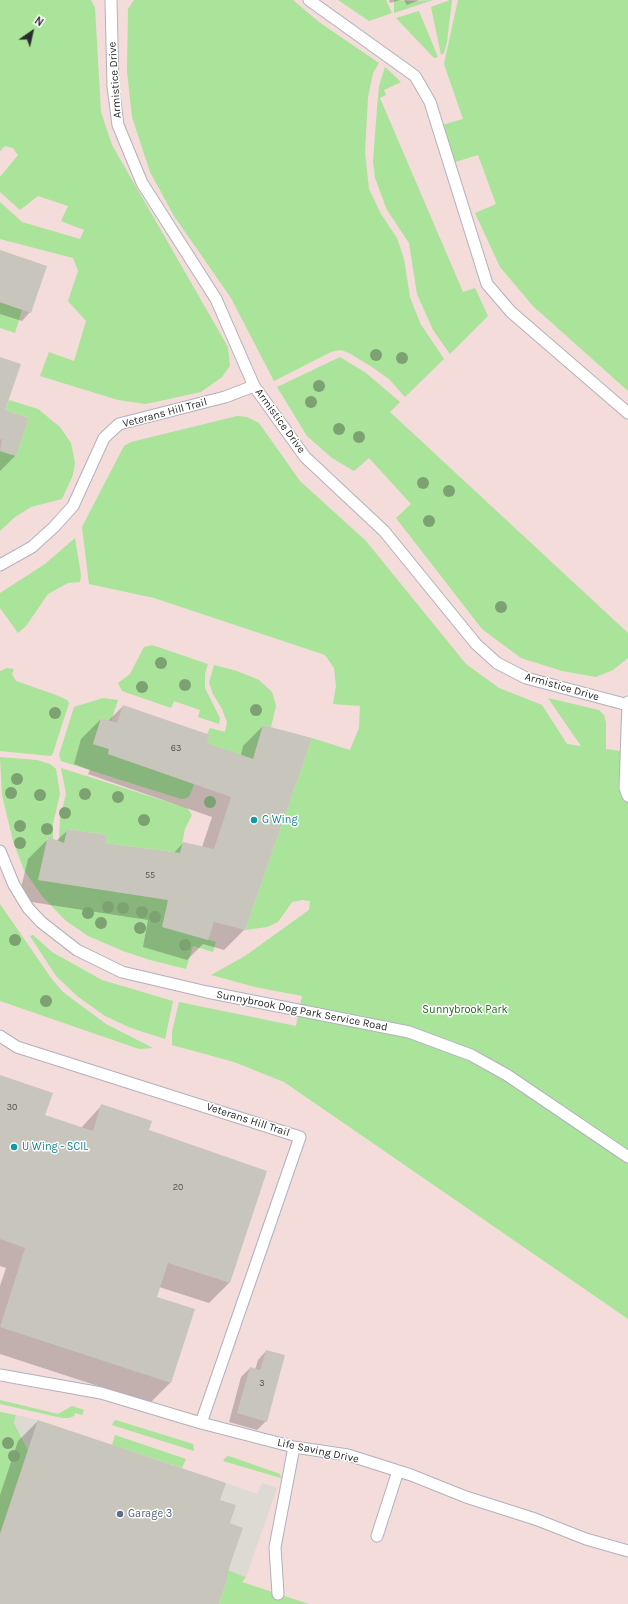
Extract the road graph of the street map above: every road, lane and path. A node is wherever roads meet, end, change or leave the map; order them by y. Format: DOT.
graph roads {
  1 [pos="111,0"];
  2 [pos="309,0"];
  3 [pos="254,386"];
  4 [pos="628,413"];
  5 [pos="0,565"];
  6 [pos="628,704"];
  7 [pos="628,796"];
  8 [pos="0,851"];
  9 [pos="0,1036"];
  10 [pos="628,1157"];
  11 [pos="0,1374"];
  12 [pos="201,1423"];
  13 [pos="294,1447"];
  14 [pos="398,1471"];
  15 [pos="377,1536"];
  16 [pos="628,1551"];
  17 [pos="278,1594"];
  1 -- 3 [label="lane, Armistice Drive"];
  2 -- 4 [label="lane"];
  3 -- 5 [label="lane, Veterans Hill Trail"];
  3 -- 6 [label="lane, Armistice Drive"];
  6 -- 7 [label="lane"];
  8 -- 10 [label="lane, Sunnybrook Dog Park Service Road"];
  9 -- 12 [label="lane, Veterans Hill Trail"];
  11 -- 12 [label="lane, Life Saving Drive"];
  12 -- 13 [label="lane, Life Saving Drive"];
  13 -- 14 [label="lane, Life Saving Drive"];
  13 -- 17 [label="lane"];
  14 -- 15 [label="lane"];
  14 -- 16 [label="lane, Life Saving Drive"];
}
